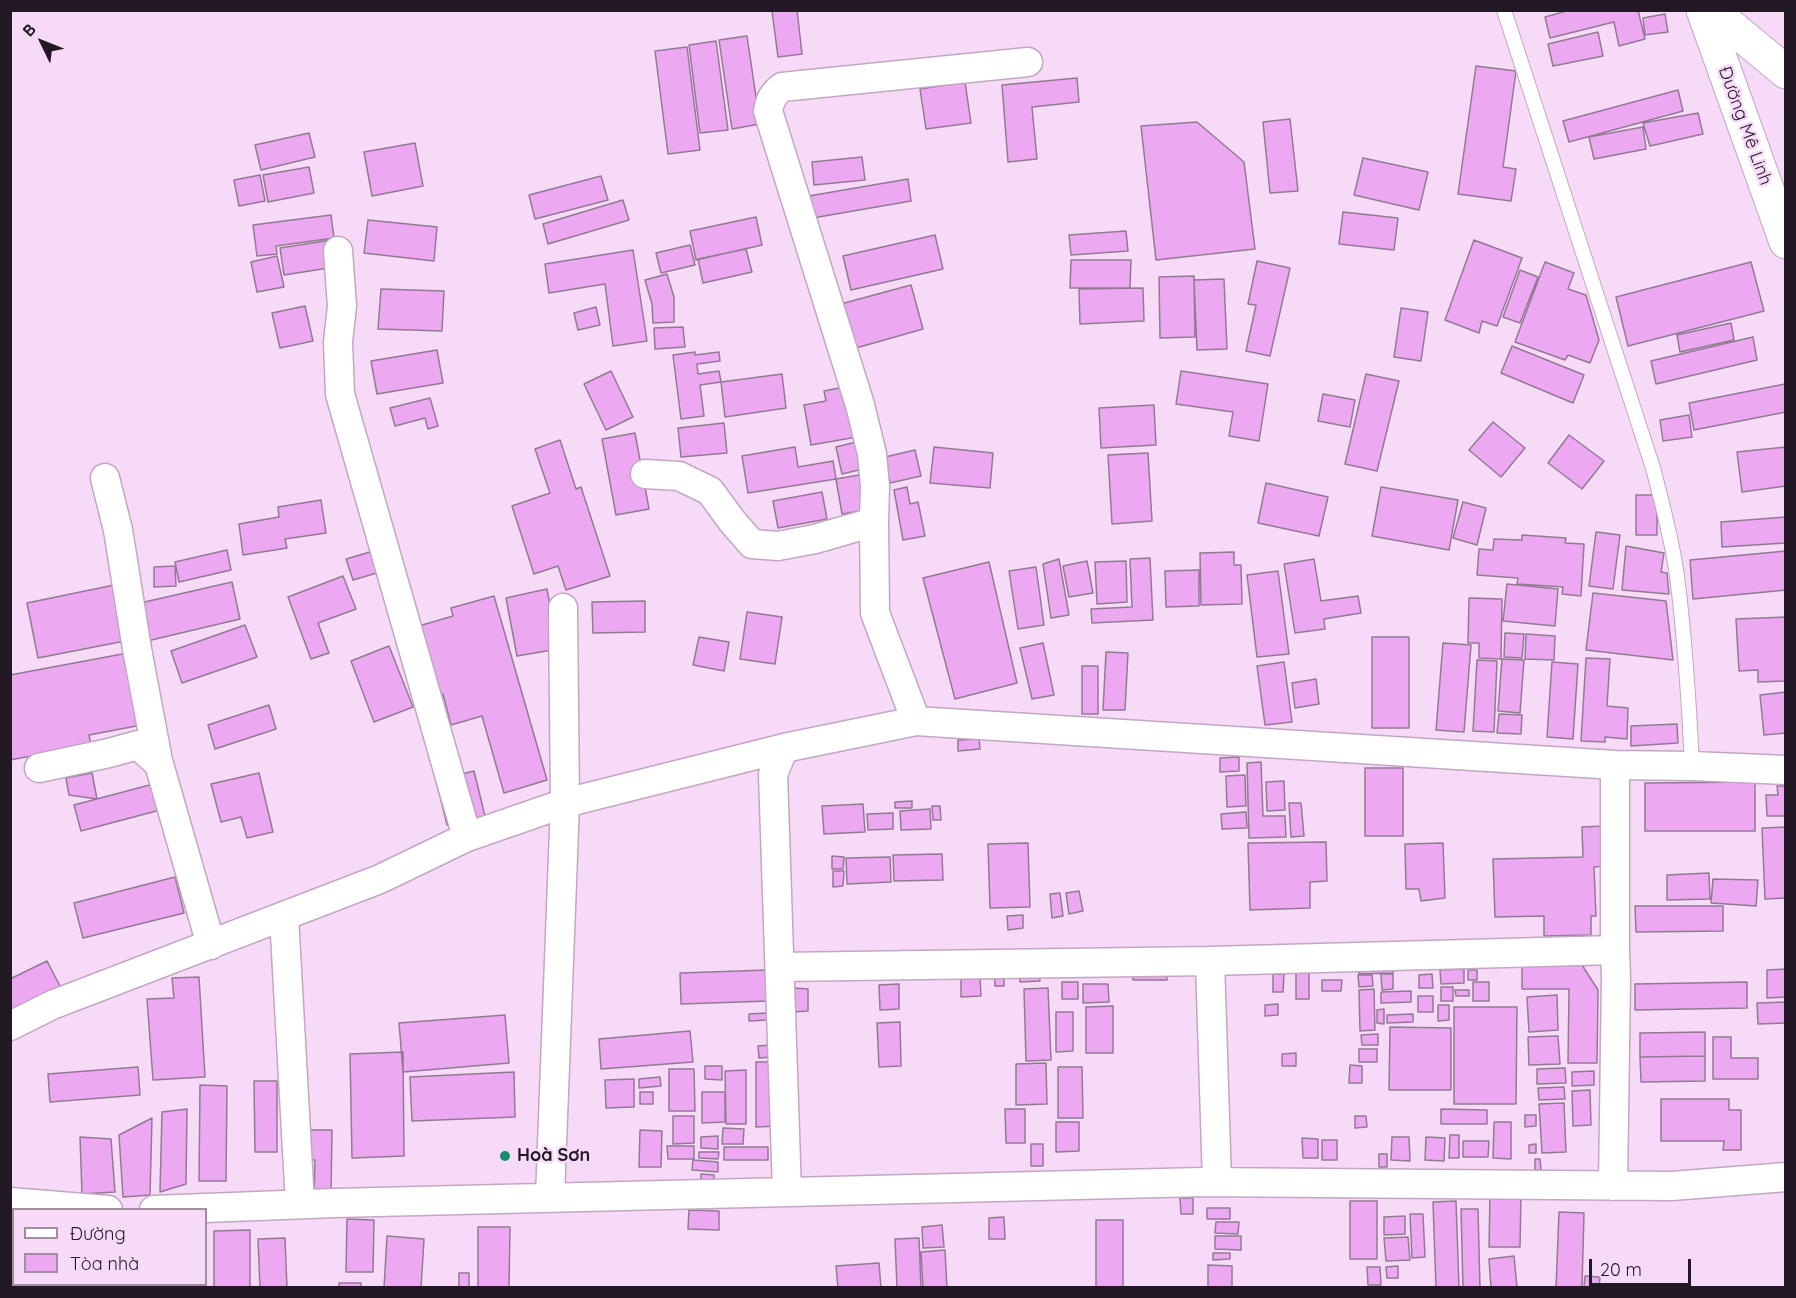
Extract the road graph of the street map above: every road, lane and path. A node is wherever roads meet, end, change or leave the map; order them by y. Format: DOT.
graph roads {
  1 [pos="1504,10"];
  2 [pos="1703,10"];
  3 [pos="1711,10"];
  4 [pos="1028,62"];
  5 [pos="1785,72"];
  6 [pos="1785,242"];
  7 [pos="338,251"];
  8 [pos="645,474"];
  9 [pos="105,478"];
  10 [pos="874,522"];
  11 [pos="563,608"];
  12 [pos="916,721"];
  13 [pos="784,748"];
  14 [pos="1615,765"];
  15 [pos="159,766"];
  16 [pos="1692,766"];
  17 [pos="39,768"];
  18 [pos="1785,770"];
  19 [pos="565,803"];
  20 [pos="467,837"];
  21 [pos="284,916"];
  22 [pos="211,945"];
  23 [pos="1614,950"];
  24 [pos="1210,960"];
  25 [pos="780,967"];
  26 [pos="10,1026"];
  27 [pos="1785,1177"];
  28 [pos="1217,1182"];
  29 [pos="1613,1186"];
  30 [pos="787,1192"];
  31 [pos="550,1197"];
  32 [pos="10,1202"];
  33 [pos="300,1204"];
  34 [pos="94,1208"];
  35 [pos="183,1208"];
  1 -- 16 [label="lane"];
  2 -- 6 [label="main road, Đường Mê Linh"];
  3 -- 5 [label="main road"];
  4 -- 10 [label="street"];
  7 -- 20 [label="street"];
  8 -- 10 [label="street"];
  9 -- 15 [label="street"];
  10 -- 12 [label="street"];
  11 -- 19 [label="street"];
  12 -- 13 [label="street"];
  12 -- 14 [label="street"];
  13 -- 19 [label="street"];
  13 -- 25 [label="street"];
  14 -- 16 [label="street"];
  14 -- 23 [label="street"];
  15 -- 17 [label="street"];
  15 -- 22 [label="street"];
  16 -- 18 [label="street"];
  19 -- 20 [label="street"];
  19 -- 31 [label="street"];
  20 -- 21 [label="street"];
  21 -- 22 [label="street"];
  21 -- 33 [label="street"];
  22 -- 26 [label="street"];
  23 -- 24 [label="street"];
  23 -- 29 [label="street"];
  24 -- 25 [label="street"];
  24 -- 28 [label="street"];
  25 -- 30 [label="street"];
  27 -- 29 [label="street"];
  28 -- 29 [label="street"];
  28 -- 30 [label="street"];
  30 -- 31 [label="street"];
  31 -- 33 [label="street"];
  32 -- 34 [label="street"];
  33 -- 35 [label="street"];
}
